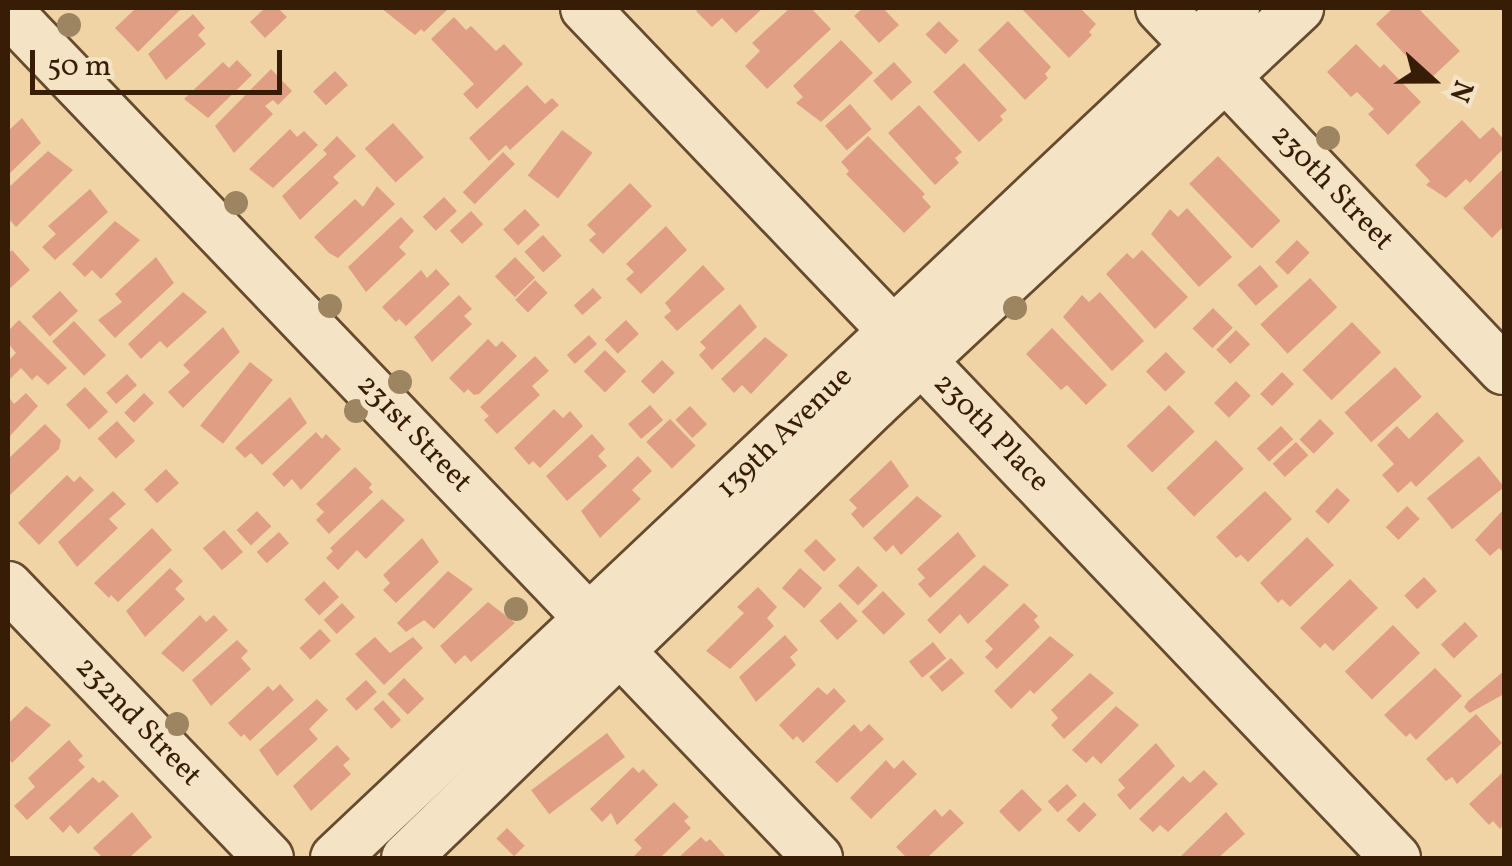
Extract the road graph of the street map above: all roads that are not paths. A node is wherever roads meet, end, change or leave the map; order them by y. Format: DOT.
graph roads {
  1 [pos="585,8"];
  2 [pos="1160,8"];
  3 [pos="1234,8"];
  4 [pos="1299,8"];
  5 [pos="8,11"];
  6 [pos="1211,61"];
  7 [pos="907,345"];
  8 [pos="1504,370"];
  9 [pos="8,586"];
  10 [pos="606,634"];
  11 [pos="269,858"];
  12 [pos="335,858"];
  13 [pos="406,858"];
  14 [pos="818,858"];
  15 [pos="1396,858"];
  1 -- 7 [label="street, 230th Place"];
  2 -- 6 [label="street, 230th Street"];
  3 -- 6 [label="street, 139th Avenue"];
  4 -- 6 [label="street, 139th Avenue"];
  5 -- 10 [label="street, 231st Street"];
  6 -- 7 [label="street, 139th Avenue"];
  6 -- 8 [label="street, 230th Street"];
  7 -- 10 [label="street, 139th Avenue"];
  7 -- 15 [label="street, 230th Place"];
  9 -- 11 [label="street, 232nd Street"];
  10 -- 12 [label="street, 139th Avenue"];
  10 -- 13 [label="street, 139th Avenue"];
  10 -- 14 [label="street, 231st Street"];
}
